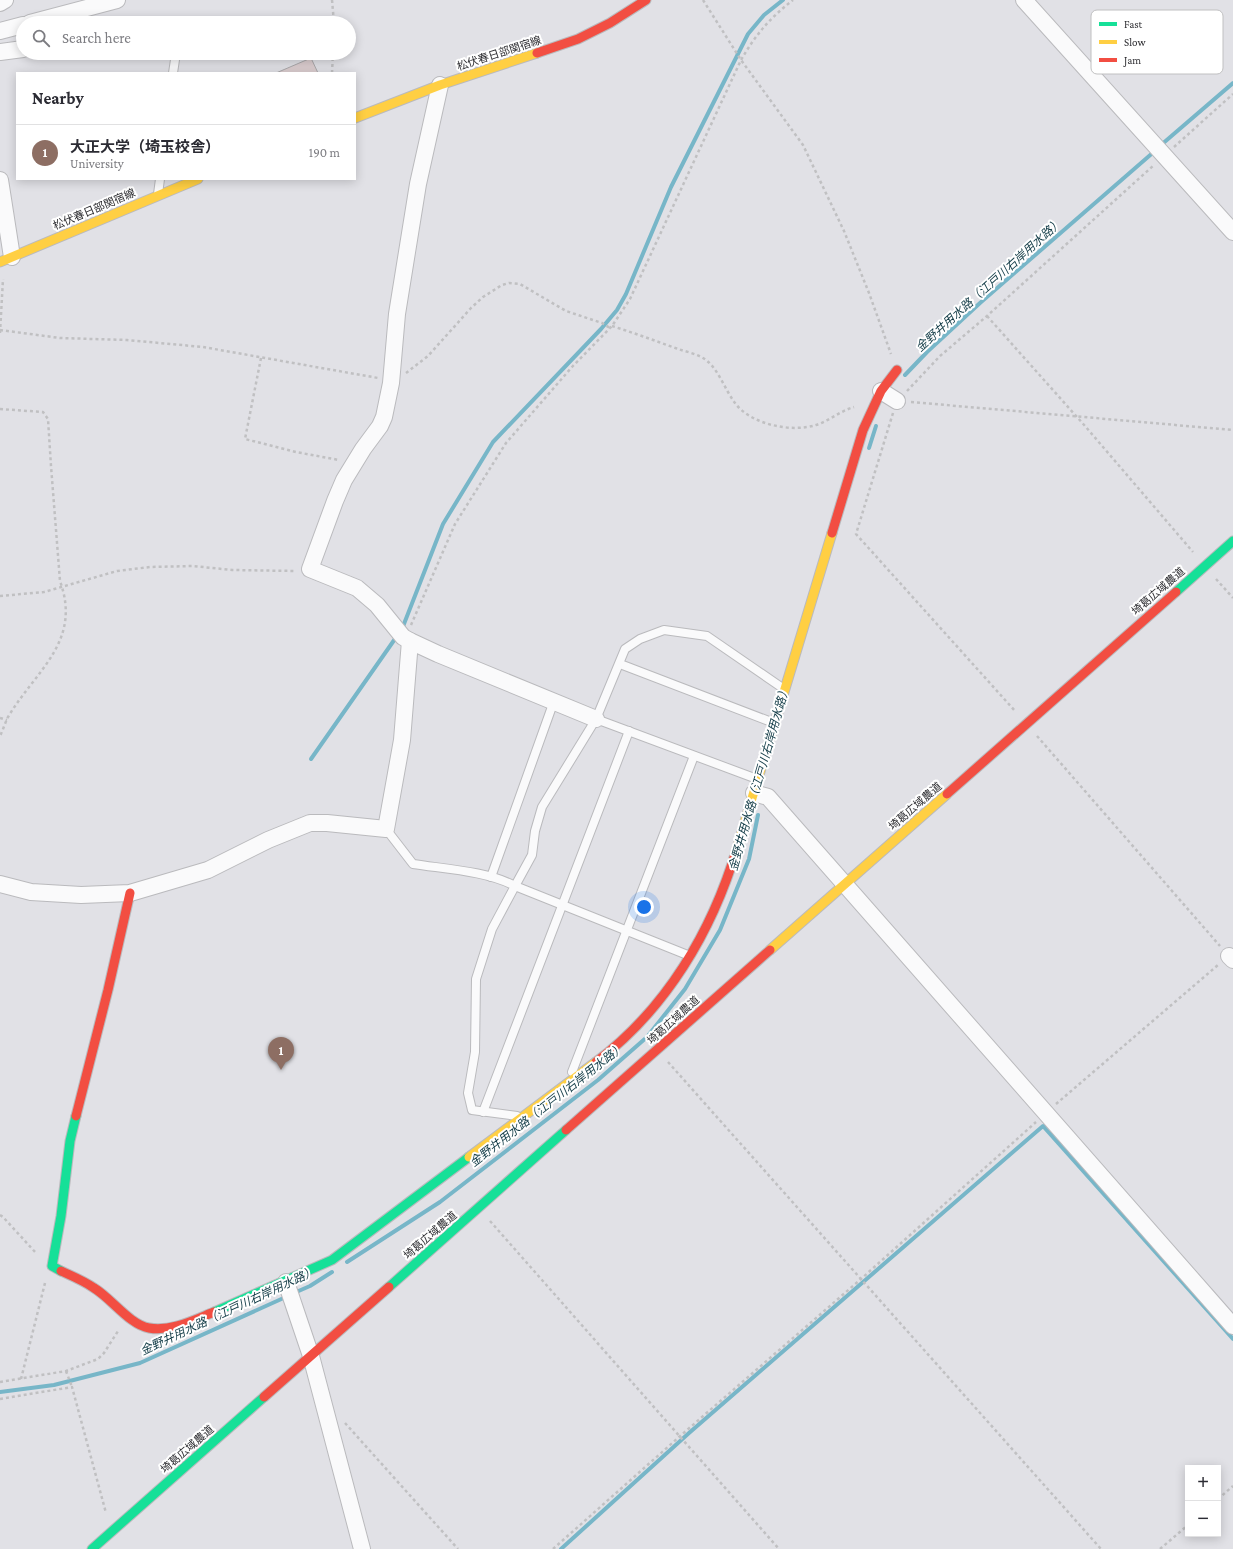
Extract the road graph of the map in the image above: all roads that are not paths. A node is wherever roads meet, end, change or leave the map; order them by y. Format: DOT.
graph roads {
  1 [pos="5,0"];
  2 [pos="117,0"];
  3 [pos="646,0"];
  4 [pos="1024,0"];
  5 [pos="0,3"];
  6 [pos="66,16"];
  7 [pos="16,27"];
  8 [pos="0,31"];
  9 [pos="16,50"];
  10 [pos="0,52"];
  11 [pos="175,60"];
  12 [pos="173,72"];
  13 [pos="1091,73"];
  14 [pos="1092,74"];
  15 [pos="440,85"];
  16 [pos="356,118"];
  17 [pos="0,180"];
  18 [pos="160,180"];
  19 [pos="196,180"];
  20 [pos="158,195"];
  21 [pos="1233,232"];
  22 [pos="6,260"];
  23 [pos="897,370"];
  24 [pos="877,398"];
  25 [pos="897,401"];
  26 [pos="1233,541"];
  27 [pos="403,636"];
  28 [pos="620,664"];
  29 [pos="785,689"];
  30 [pos="554,701"];
  31 [pos="596,719"];
  32 [pos="775,724"];
  33 [pos="629,731"];
  34 [pos="694,756"];
  35 [pos="760,790"];
  36 [pos="386,829"];
  37 [pos="491,877"];
  38 [pos="0,884"];
  39 [pos="844,884"];
  40 [pos="515,886"];
  41 [pos="130,893"];
  42 [pos="561,905"];
  43 [pos="627,930"];
  44 [pos="690,956"];
  45 [pos="567,1084"];
  46 [pos="482,1112"];
  47 [pos="524,1117"];
  48 [pos="286,1282"];
  49 [pos="1233,1326"];
  50 [pos="311,1356"];
  51 [pos="92,1549"];
  52 [pos="362,1549"];
  1 -- 5 [label="street"];
  2 -- 6 [label="street"];
  3 -- 15 [label="street, 松伏春日部関宿線"];
  4 -- 13 [label="street"];
  7 -- 8 [label="street"];
  9 -- 10 [label="street"];
  11 -- 12 [label="lane"];
  14 -- 21 [label="street"];
  15 -- 16 [label="street, 松伏春日部関宿線"];
  15 -- 27 [label="street"];
  17 -- 22 [label="street"];
  18 -- 20 [label="lane"];
  19 -- 20 [label="street, 松伏春日部関宿線"];
  20 -- 22 [label="street, 松伏春日部関宿線"];
  23 -- 24 [label="street"];
  24 -- 25 [label="street"];
  24 -- 29 [label="street"];
  26 -- 39 [label="street, 埼葛広域農道"];
  27 -- 30 [label="street"];
  27 -- 36 [label="street"];
  28 -- 29 [label="lane"];
  28 -- 31 [label="lane"];
  28 -- 32 [label="lane"];
  29 -- 32 [label="street"];
  30 -- 31 [label="street"];
  30 -- 37 [label="lane"];
  31 -- 33 [label="lane"];
  31 -- 40 [label="lane"];
  32 -- 35 [label="street"];
  33 -- 34 [label="lane"];
  33 -- 42 [label="lane"];
  34 -- 35 [label="lane"];
  34 -- 43 [label="lane"];
  35 -- 39 [label="street"];
  35 -- 44 [label="street"];
  36 -- 37 [label="lane"];
  36 -- 41 [label="street"];
  37 -- 40 [label="lane"];
  38 -- 41 [label="street"];
  39 -- 49 [label="street"];
  39 -- 50 [label="street, 埼葛広域農道"];
  40 -- 42 [label="lane"];
  40 -- 46 [label="lane"];
  41 -- 48 [label="street"];
  42 -- 43 [label="lane"];
  42 -- 46 [label="lane"];
  43 -- 44 [label="lane"];
  43 -- 45 [label="lane"];
  44 -- 45 [label="street"];
  45 -- 47 [label="street"];
  46 -- 47 [label="lane"];
  47 -- 48 [label="street"];
  48 -- 50 [label="street"];
  50 -- 51 [label="street, 埼葛広域農道"];
  50 -- 52 [label="street"];
}
